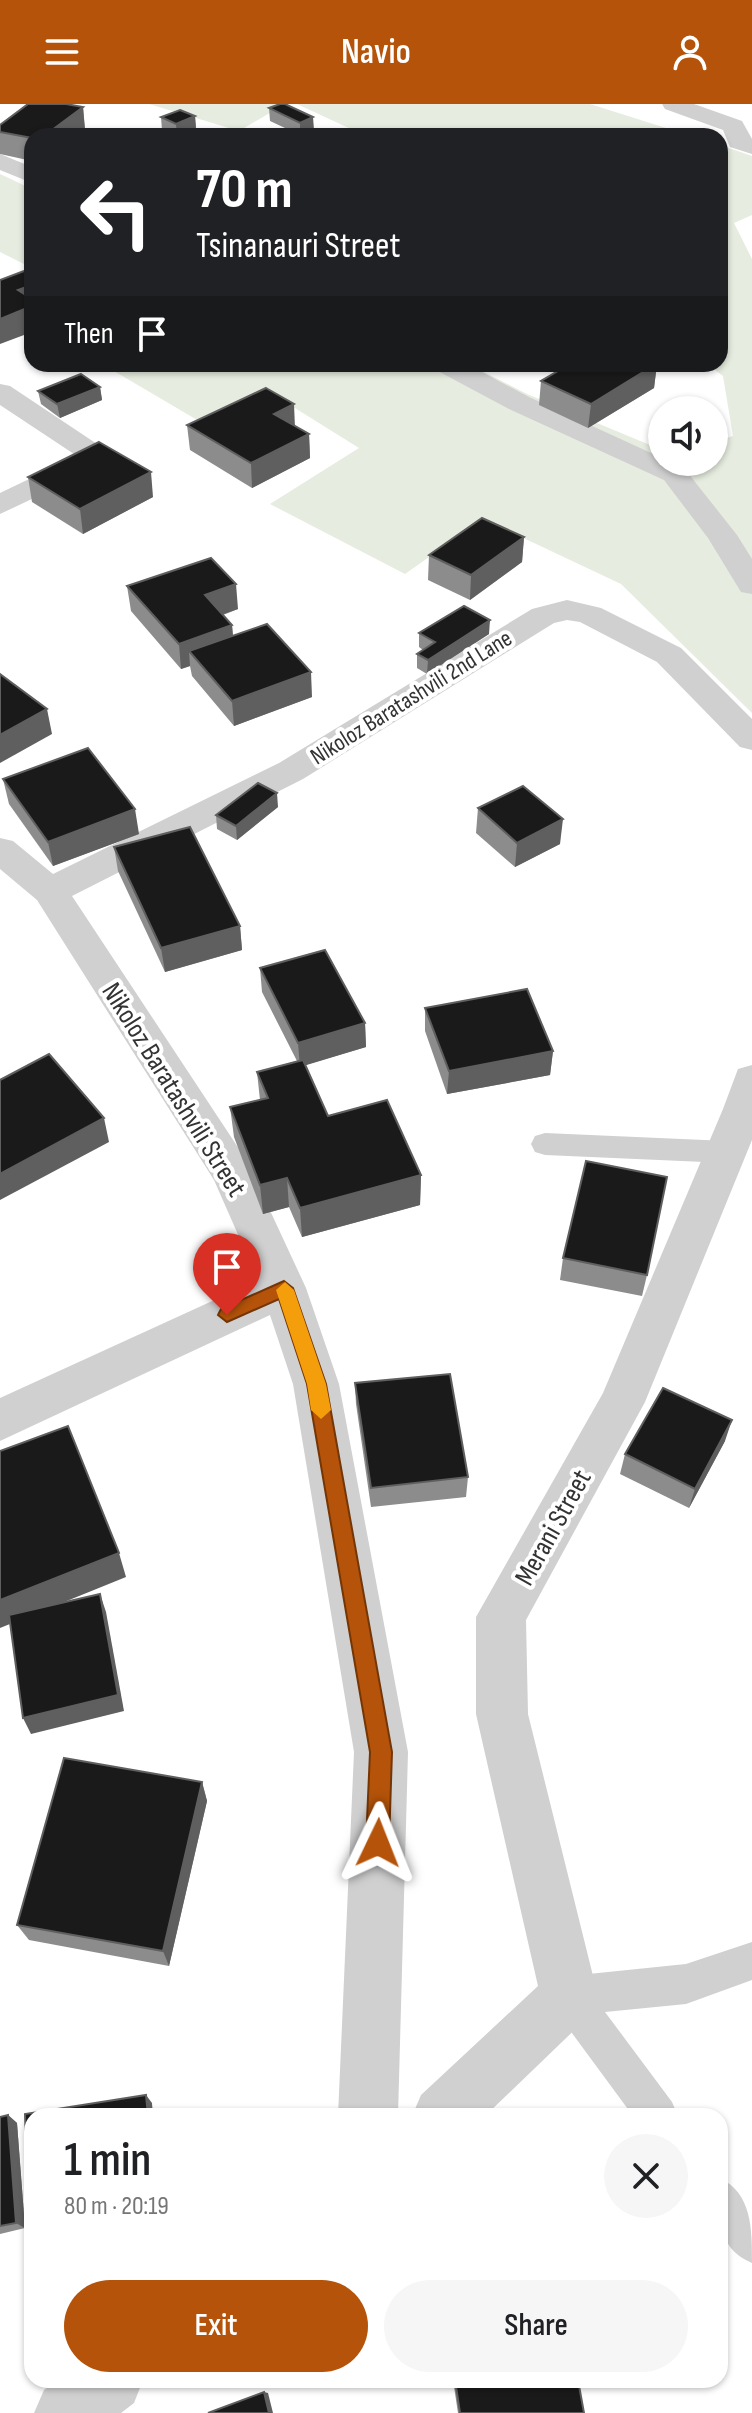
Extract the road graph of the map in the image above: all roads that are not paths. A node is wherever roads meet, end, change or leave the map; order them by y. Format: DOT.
graph roads {
  1 [pos="673,104"];
  2 [pos="752,147"];
  3 [pos="0,161"];
  4 [pos="24,172"];
  5 [pos="461,372"];
  6 [pos="0,392"];
  7 [pos="0,505"];
  8 [pos="752,585"];
  9 [pos="752,739"];
  10 [pos="0,850"];
  11 [pos="50,891"];
  12 [pos="752,1080"];
  13 [pos="545,1144"];
  14 [pos="727,1152"];
  15 [pos="284,1288"];
  16 [pos="0,1420"];
  17 [pos="752,1961"];
  18 [pos="569,1996"];
  19 [pos="368,2108"];
  20 [pos="450,2108"];
  21 [pos="652,2108"];
  22 [pos="728,2210"];
  23 [pos="752,2242"];
  24 [pos="100,2388"];
  25 [pos="67,2413"];
  1 -- 2 [label="street"];
  3 -- 4 [label="street"];
  5 -- 8 [label="street"];
  6 -- 7 [label="street"];
  9 -- 11 [label="street, Nikoloz Baratashvili 2nd Lane"];
  10 -- 11 [label="street, Nikoloz Baratashvili Street"];
  11 -- 15 [label="street, Nikoloz Baratashvili Street"];
  12 -- 14 [label="street, Merani Street"];
  13 -- 14 [label="lane"];
  14 -- 18 [label="street, Merani Street"];
  15 -- 16 [label="street"];
  15 -- 19 [label="street, Nikoloz Baratashvili Street"];
  17 -- 18 [label="lane"];
  18 -- 20 [label="street"];
  18 -- 21 [label="lane"];
  22 -- 23 [label="lane"];
  24 -- 25 [label="street"];
}
